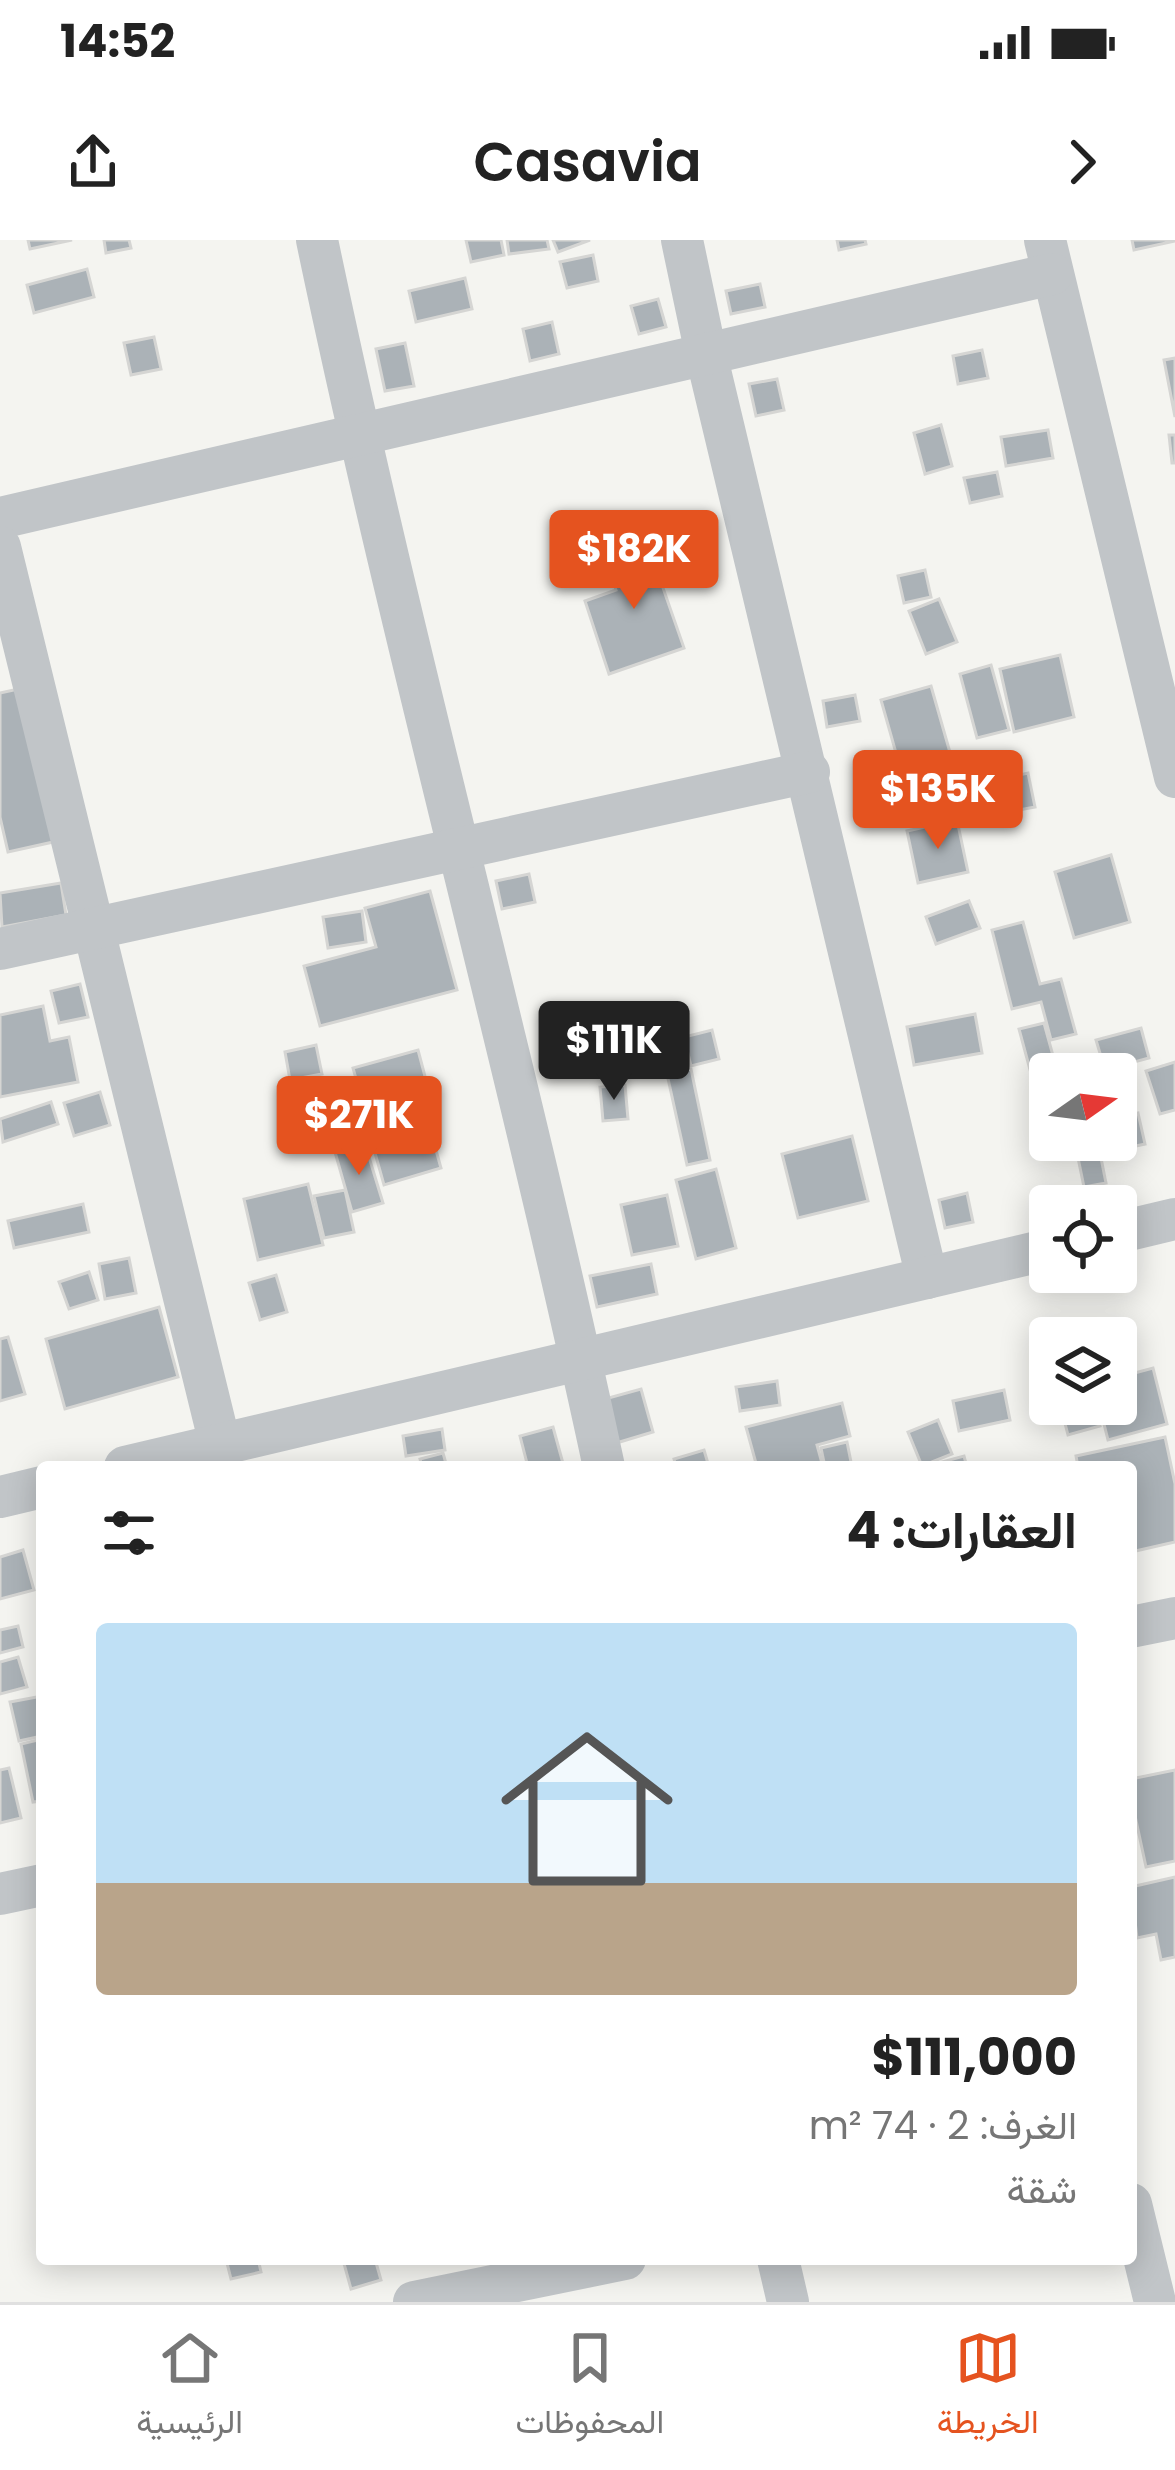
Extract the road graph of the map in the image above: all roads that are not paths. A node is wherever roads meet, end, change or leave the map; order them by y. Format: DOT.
graph roads {
  1 [pos="317,240"];
  2 [pos="682,240"];
  3 [pos="1048,257"];
  4 [pos="706,354"];
  5 [pos="358,436"];
  6 [pos="0,518"];
  7 [pos="0,547"];
  8 [pos="1168,719"];
  9 [pos="809,772"];
  10 [pos="1175,777"];
  11 [pos="459,846"];
  12 [pos="94,927"];
  13 [pos="0,949"];
  14 [pos="1175,1219"];
  15 [pos="1137,1228"];
  16 [pos="1029,1254"];
  17 [pos="927,1278"];
  18 [pos="581,1360"];
  19 [pos="220,1444"];
  20 [pos="150,1461"];
  21 [pos="603,1461"];
  22 [pos="36,1488"];
  23 [pos="0,1497"];
  24 [pos="1175,1618"];
  25 [pos="1137,1626"];
  26 [pos="36,1886"];
  27 [pos="0,1894"];
  28 [pos="1137,2228"];
  29 [pos="587,2265"];
  30 [pos="779,2265"];
  31 [pos="431,2290"];
  32 [pos="788,2302"];
  33 [pos="1155,2302"];
  1 -- 5 [label="street"];
  2 -- 4 [label="street"];
  3 -- 4 [label="street"];
  3 -- 8 [label="street"];
  4 -- 5 [label="street"];
  4 -- 9 [label="street"];
  5 -- 6 [label="street"];
  5 -- 11 [label="street"];
  7 -- 12 [label="street"];
  8 -- 10 [label="street"];
  9 -- 11 [label="street"];
  9 -- 17 [label="street"];
  11 -- 12 [label="street"];
  11 -- 18 [label="street"];
  12 -- 13 [label="street"];
  12 -- 19 [label="street"];
  14 -- 15 [label="street"];
  16 -- 17 [label="street"];
  17 -- 18 [label="street"];
  18 -- 19 [label="street"];
  18 -- 21 [label="street"];
  19 -- 20 [label="street"];
  22 -- 23 [label="street"];
  24 -- 25 [label="street"];
  26 -- 27 [label="street"];
  28 -- 33 [label="street"];
  29 -- 31 [label="street"];
  30 -- 32 [label="street"];
}
